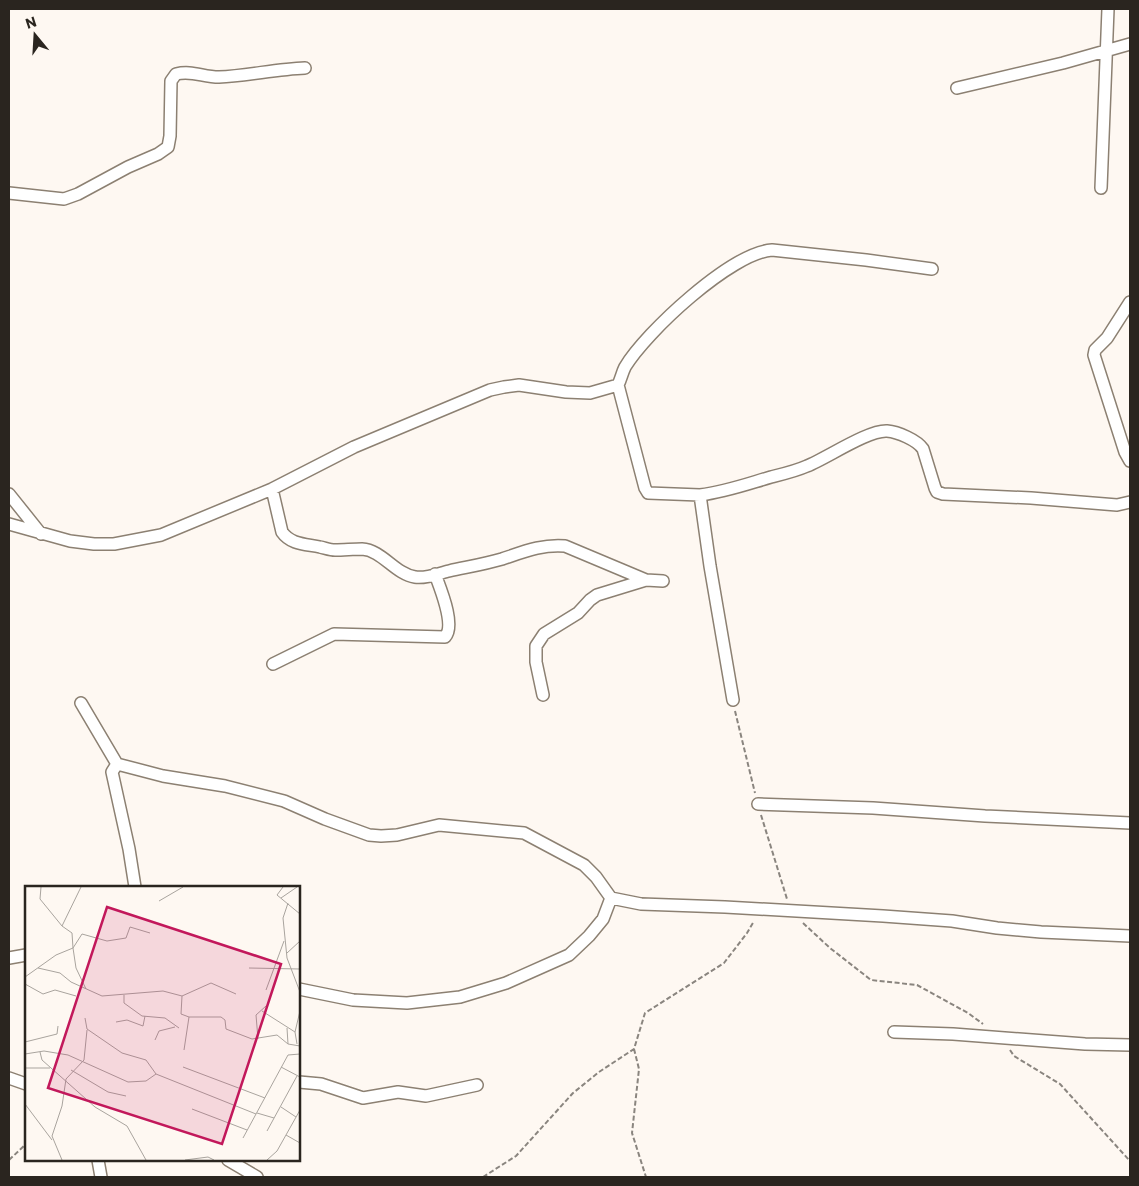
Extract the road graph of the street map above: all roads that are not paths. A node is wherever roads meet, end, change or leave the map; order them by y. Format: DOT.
graph roads {
  1 [pos="1108,9"];
  2 [pos="1130,44"];
  3 [pos="1106,51"];
  4 [pos="305,68"];
  5 [pos="957,88"];
  6 [pos="1101,188"];
  7 [pos="9,193"];
  8 [pos="932,269"];
  9 [pos="1130,302"];
  10 [pos="1125,319"];
  11 [pos="618,385"];
  12 [pos="1130,461"];
  13 [pos="272,490"];
  14 [pos="9,494"];
  15 [pos="700,495"];
  16 [pos="1130,502"];
  17 [pos="9,524"];
  18 [pos="40,534"];
  19 [pos="435,574"];
  20 [pos="646,580"];
  21 [pos="663,581"];
  22 [pos="274,664"];
  23 [pos="543,695"];
  24 [pos="733,700"];
  25 [pos="81,703"];
  26 [pos="117,764"];
  27 [pos="758,804"];
  28 [pos="1130,823"];
  29 [pos="135,886"];
  30 [pos="611,898"];
  31 [pos="1130,936"];
  32 [pos="25,955"];
  33 [pos="9,958"];
  34 [pos="300,989"];
  35 [pos="894,1032"];
  36 [pos="1130,1045"];
  37 [pos="9,1078"];
  38 [pos="300,1082"];
  39 [pos="25,1084"];
  40 [pos="477,1085"];
  41 [pos="98,1161"];
  42 [pos="230,1161"];
  43 [pos="102,1177"];
  44 [pos="257,1177"];
  1 -- 3 [label="street"];
  2 -- 3 [label="street"];
  3 -- 5 [label="street"];
  3 -- 6 [label="street"];
  4 -- 7 [label="street"];
  8 -- 11 [label="street"];
  9 -- 10 [label="street"];
  10 -- 12 [label="street"];
  11 -- 13 [label="street"];
  11 -- 15 [label="street"];
  13 -- 18 [label="street"];
  13 -- 19 [label="street"];
  14 -- 18 [label="street"];
  15 -- 16 [label="street"];
  15 -- 24 [label="street"];
  17 -- 18 [label="street"];
  19 -- 20 [label="street"];
  19 -- 22 [label="street"];
  20 -- 21 [label="street"];
  20 -- 23 [label="street"];
  25 -- 26 [label="street"];
  26 -- 29 [label="street"];
  26 -- 30 [label="street"];
  27 -- 28 [label="street"];
  30 -- 31 [label="street"];
  30 -- 34 [label="street"];
  32 -- 33 [label="street"];
  35 -- 36 [label="street"];
  37 -- 39 [label="street"];
  38 -- 40 [label="street"];
  41 -- 43 [label="street"];
  42 -- 44 [label="street"];
}
